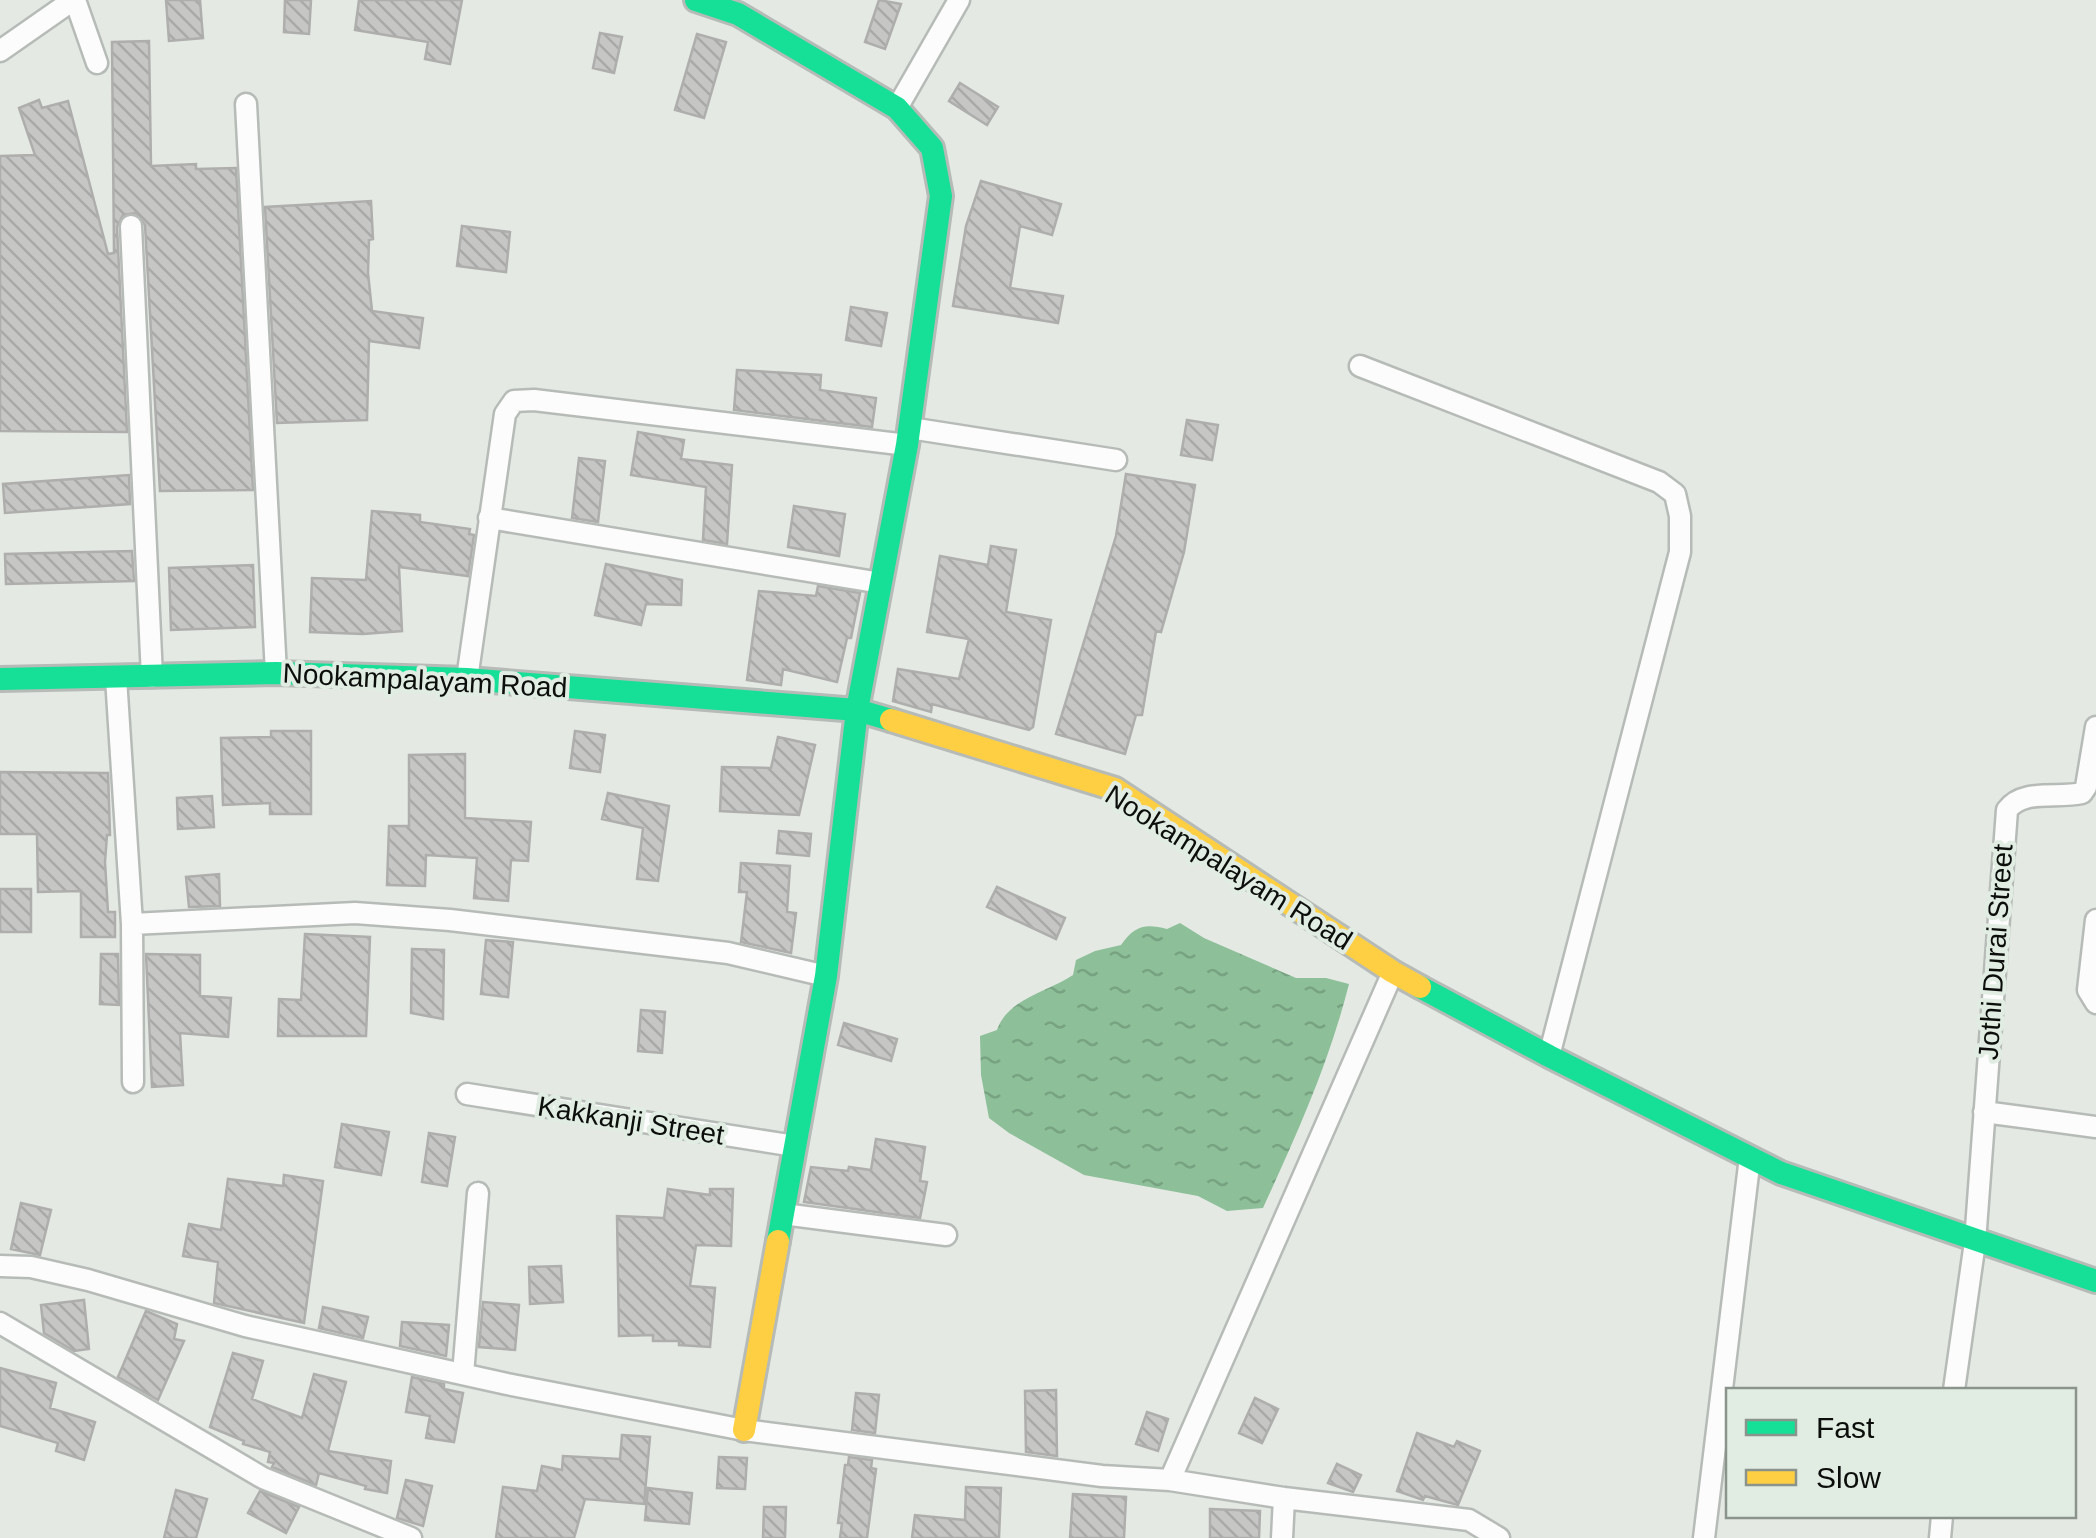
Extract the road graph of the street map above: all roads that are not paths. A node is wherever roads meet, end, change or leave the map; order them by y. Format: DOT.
graph roads {
  1 [pos="74,0"];
  2 [pos="696,0"];
  3 [pos="959,0"];
  4 [pos="0,52"];
  5 [pos="97,62"];
  6 [pos="246,104"];
  7 [pos="896,108"];
  8 [pos="131,226"];
  9 [pos="1360,366"];
  10 [pos="909,436"];
  11 [pos="1116,460"];
  12 [pos="489,518"];
  13 [pos="881,583"];
  14 [pos="276,673"];
  15 [pos="116,678"];
  16 [pos="152,678"];
  17 [pos="0,679"];
  18 [pos="466,679"];
  19 [pos="857,710"];
  20 [pos="2096,727"];
  21 [pos="2096,920"];
  22 [pos="132,924"];
  23 [pos="1393,972"];
  24 [pos="826,976"];
  25 [pos="2096,1003"];
  26 [pos="1549,1056"];
  27 [pos="133,1082"];
  28 [pos="467,1094"];
  29 [pos="1984,1112"];
  30 [pos="2096,1127"];
  31 [pos="795,1146"];
  32 [pos="1750,1158"];
  33 [pos="478,1193"];
  34 [pos="782,1214"];
  35 [pos="946,1234"];
  36 [pos="1975,1242"];
  37 [pos="0,1266"];
  38 [pos="2096,1280"];
  39 [pos="0,1323"];
  40 [pos="463,1374"];
  41 [pos="1954,1388"];
  42 [pos="744,1430"];
  43 [pos="1170,1480"];
  44 [pos="1284,1498"];
  45 [pos="411,1538"];
  46 [pos="1282,1538"];
  47 [pos="1499,1538"];
  48 [pos="1704,1538"];
  1 -- 4 [label="street"];
  1 -- 5 [label="street"];
  2 -- 7 [label="street"];
  3 -- 7 [label="street"];
  6 -- 14 [label="street"];
  7 -- 10 [label="street"];
  8 -- 16 [label="street"];
  9 -- 26 [label="street"];
  10 -- 11 [label="street"];
  10 -- 12 [label="street"];
  10 -- 13 [label="street"];
  12 -- 13 [label="street"];
  12 -- 18 [label="street"];
  13 -- 19 [label="street"];
  14 -- 16 [label="street, Nookampalayam Road"];
  14 -- 18 [label="street, Nookampalayam Road"];
  15 -- 16 [label="street, Nookampalayam Road"];
  15 -- 17 [label="street, Nookampalayam Road"];
  15 -- 22 [label="street"];
  18 -- 19 [label="street, Nookampalayam Road"];
  19 -- 23 [label="street, Nookampalayam Road"];
  19 -- 24 [label="street"];
  20 -- 29 [label="street, Jothi Durai Street"];
  21 -- 25 [label="street"];
  22 -- 24 [label="street"];
  22 -- 27 [label="street"];
  23 -- 26 [label="street, Nookampalayam Road"];
  23 -- 43 [label="street"];
  24 -- 31 [label="street"];
  26 -- 32 [label="street, Nookampalayam Road"];
  28 -- 31 [label="street, Kakkanji Street"];
  29 -- 30 [label="street"];
  29 -- 36 [label="street, Jothi Durai Street"];
  31 -- 34 [label="street"];
  32 -- 36 [label="street, Nookampalayam Road"];
  32 -- 48 [label="street"];
  33 -- 40 [label="street"];
  34 -- 35 [label="street"];
  34 -- 42 [label="street"];
  36 -- 38 [label="street, Nookampalayam Road"];
  36 -- 41 [label="street, Jothi Durai Street"];
  37 -- 40 [label="street"];
  39 -- 45 [label="street"];
  40 -- 42 [label="street"];
  42 -- 43 [label="street"];
  43 -- 44 [label="street"];
  44 -- 46 [label="street"];
  44 -- 47 [label="street"];
}
